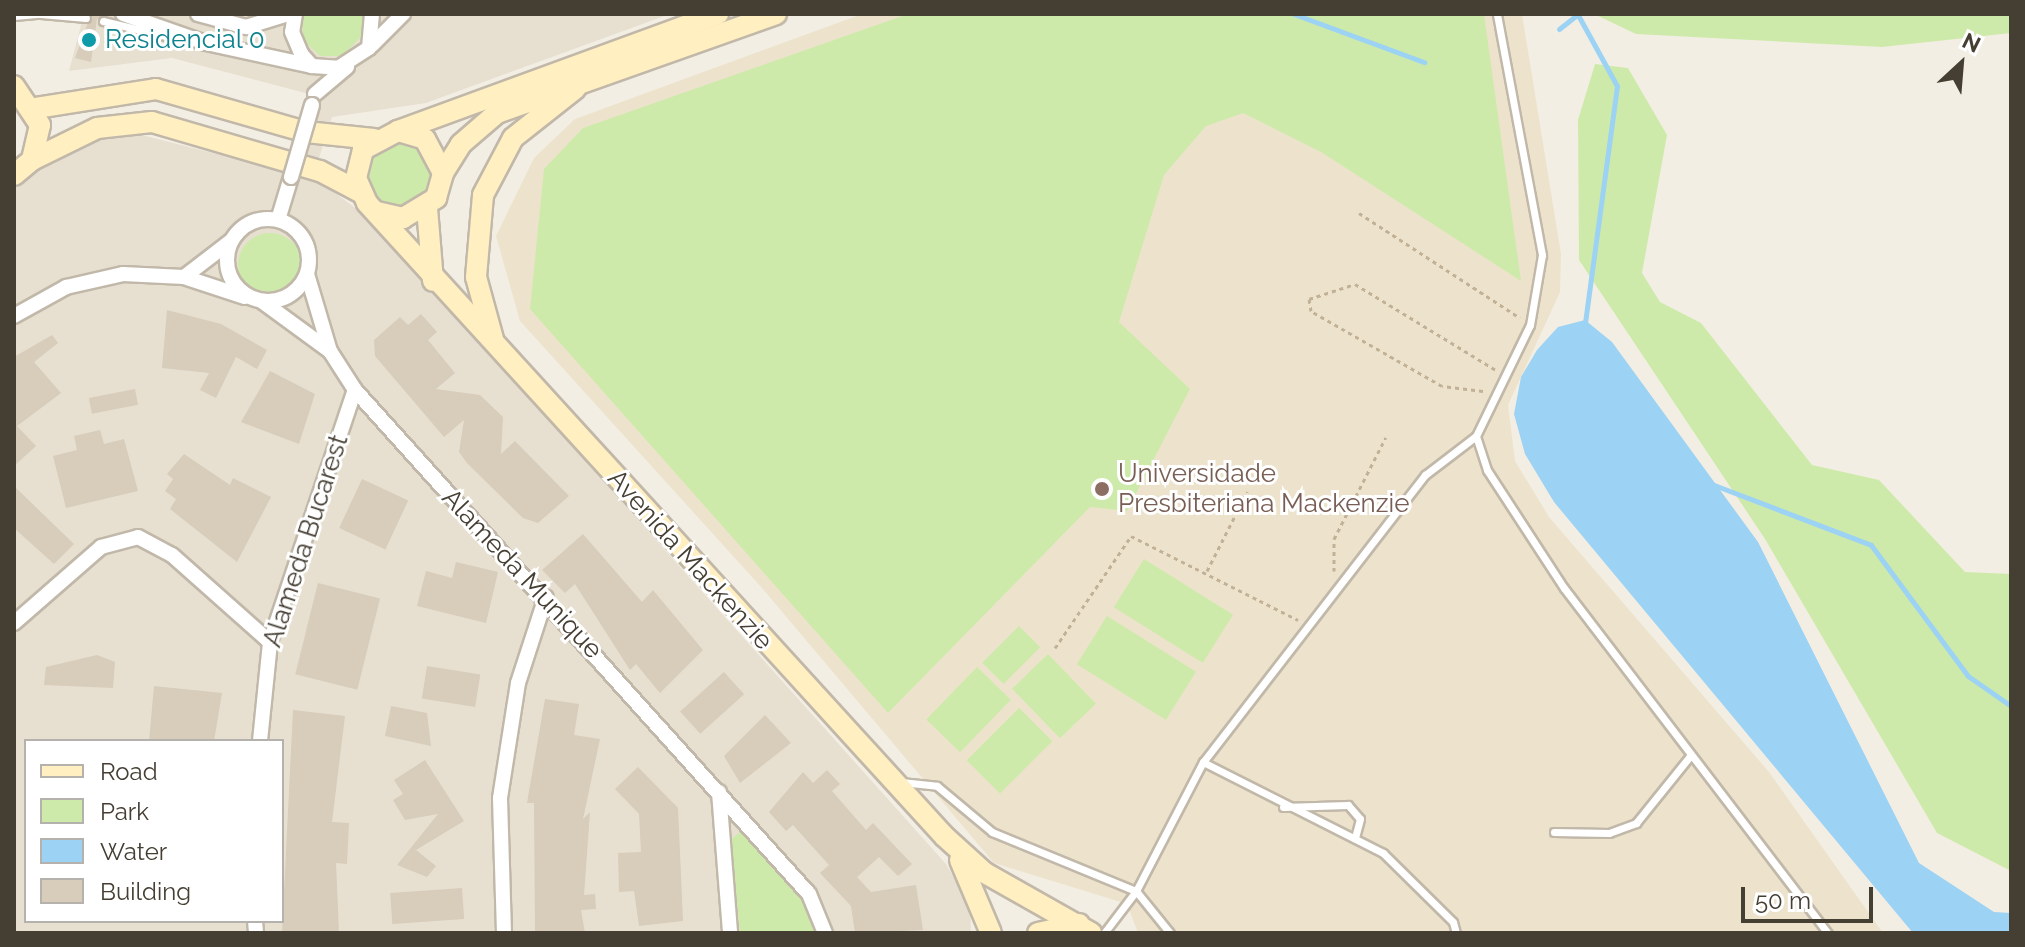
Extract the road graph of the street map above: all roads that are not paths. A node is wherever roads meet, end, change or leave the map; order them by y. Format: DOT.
graph roads {
  1 [pos="40,14"];
  2 [pos="123,14"];
  3 [pos="198,14"];
  4 [pos="288,14"];
  5 [pos="295,14"];
  6 [pos="372,14"];
  7 [pos="403,14"];
  8 [pos="718,14"];
  9 [pos="776,14"];
  10 [pos="1497,14"];
  11 [pos="14,16"];
  12 [pos="86,18"];
  13 [pos="103,21"];
  14 [pos="206,43"];
  15 [pos="369,48"];
  16 [pos="315,67"];
  17 [pos="347,67"];
  18 [pos="583,83"];
  19 [pos="14,86"];
  20 [pos="313,99"];
  21 [pos="36,108"];
  22 [pos="398,131"];
  23 [pos="374,139"];
  24 [pos="32,160"];
  25 [pos="443,173"];
  26 [pos="14,175"];
  27 [pos="360,192"];
  28 [pos="427,208"];
  29 [pos="377,212"];
  30 [pos="278,220"];
  31 [pos="232,240"];
  32 [pos="307,274"];
  33 [pos="184,277"];
  34 [pos="433,281"];
  35 [pos="258,300"];
  36 [pos="14,316"];
  37 [pos="494,343"];
  38 [pos="330,351"];
  39 [pos="355,390"];
  40 [pos="1476,436"];
  41 [pos="546,597"];
  42 [pos="14,623"];
  43 [pos="270,642"];
  44 [pos="260,739"];
  45 [pos="1690,756"];
  46 [pos="1203,762"];
  47 [pos="893,782"];
  48 [pos="719,792"];
  49 [pos="1283,807"];
  50 [pos="1554,832"];
  51 [pos="1355,838"];
  52 [pos="947,839"];
  53 [pos="1136,891"];
  54 [pos="1085,928"];
  55 [pos="1166,931"];
  56 [pos="504,933"];
  57 [pos="730,933"];
  58 [pos="825,933"];
  59 [pos="991,933"];
  60 [pos="1038,933"];
  61 [pos="1104,933"];
  62 [pos="1456,933"];
  63 [pos="1828,933"];
  1 -- 11 [label="lane"];
  1 -- 12 [label="lane"];
  2 -- 14 [label="street"];
  3 -- 4 [label="street"];
  5 -- 16 [label="street"];
  6 -- 15 [label="street"];
  7 -- 15 [label="street"];
  8 -- 22 [label="main road"];
  9 -- 18 [label="main road"];
  10 -- 40 [label="lane"];
  13 -- 14 [label="lane"];
  14 -- 16 [label="street"];
  15 -- 17 [label="street"];
  16 -- 17 [label="street"];
  16 -- 20 [label="street"];
  17 -- 20 [label="street"];
  18 -- 25 [label="main road"];
  18 -- 37 [label="main road"];
  19 -- 21 [label="main road"];
  20 -- 30 [label="street, bridge"];
  21 -- 23 [label="main road"];
  21 -- 24 [label="main road"];
  22 -- 23 [label="main road"];
  22 -- 25 [label="main road"];
  23 -- 27 [label="main road"];
  24 -- 26 [label="main road"];
  24 -- 27 [label="main road"];
  25 -- 28 [label="main road"];
  27 -- 29 [label="main road"];
  28 -- 29 [label="main road"];
  28 -- 34 [label="main road"];
  29 -- 34 [label="main road, Avenida Mackenzie"];
  30 -- 31 [label="street"];
  30 -- 32 [label="street"];
  31 -- 33 [label="street"];
  31 -- 35 [label="street"];
  32 -- 35 [label="street"];
  32 -- 38 [label="street, Alameda Munique"];
  33 -- 35 [label="street"];
  33 -- 36 [label="street"];
  34 -- 37 [label="main road, Avenida Mackenzie"];
  35 -- 38 [label="street, Alameda Munique"];
  37 -- 47 [label="main road, Avenida Mackenzie"];
  38 -- 39 [label="street, Alameda Munique"];
  39 -- 41 [label="street, Alameda Munique"];
  39 -- 43 [label="street, Alameda Bucarest"];
  40 -- 45 [label="lane"];
  40 -- 46 [label="lane"];
  41 -- 48 [label="street, Alameda Munique"];
  41 -- 56 [label="street"];
  42 -- 43 [label="street"];
  43 -- 44 [label="street, Alameda Bucarest"];
  45 -- 50 [label="lane"];
  45 -- 63 [label="lane"];
  46 -- 49 [label="lane"];
  46 -- 53 [label="lane"];
  47 -- 52 [label="main road, Avenida Mackenzie"];
  47 -- 53 [label="lane"];
  48 -- 57 [label="street"];
  48 -- 58 [label="street, Alameda Munique"];
  49 -- 51 [label="lane"];
  49 -- 51 [label="lane"];
  51 -- 62 [label="lane"];
  52 -- 54 [label="main road, Avenida Mackenzie"];
  52 -- 59 [label="main road, Avenida Mackenzie"];
  53 -- 55 [label="lane"];
  53 -- 61 [label="lane"];
  54 -- 60 [label="main road"];
}
